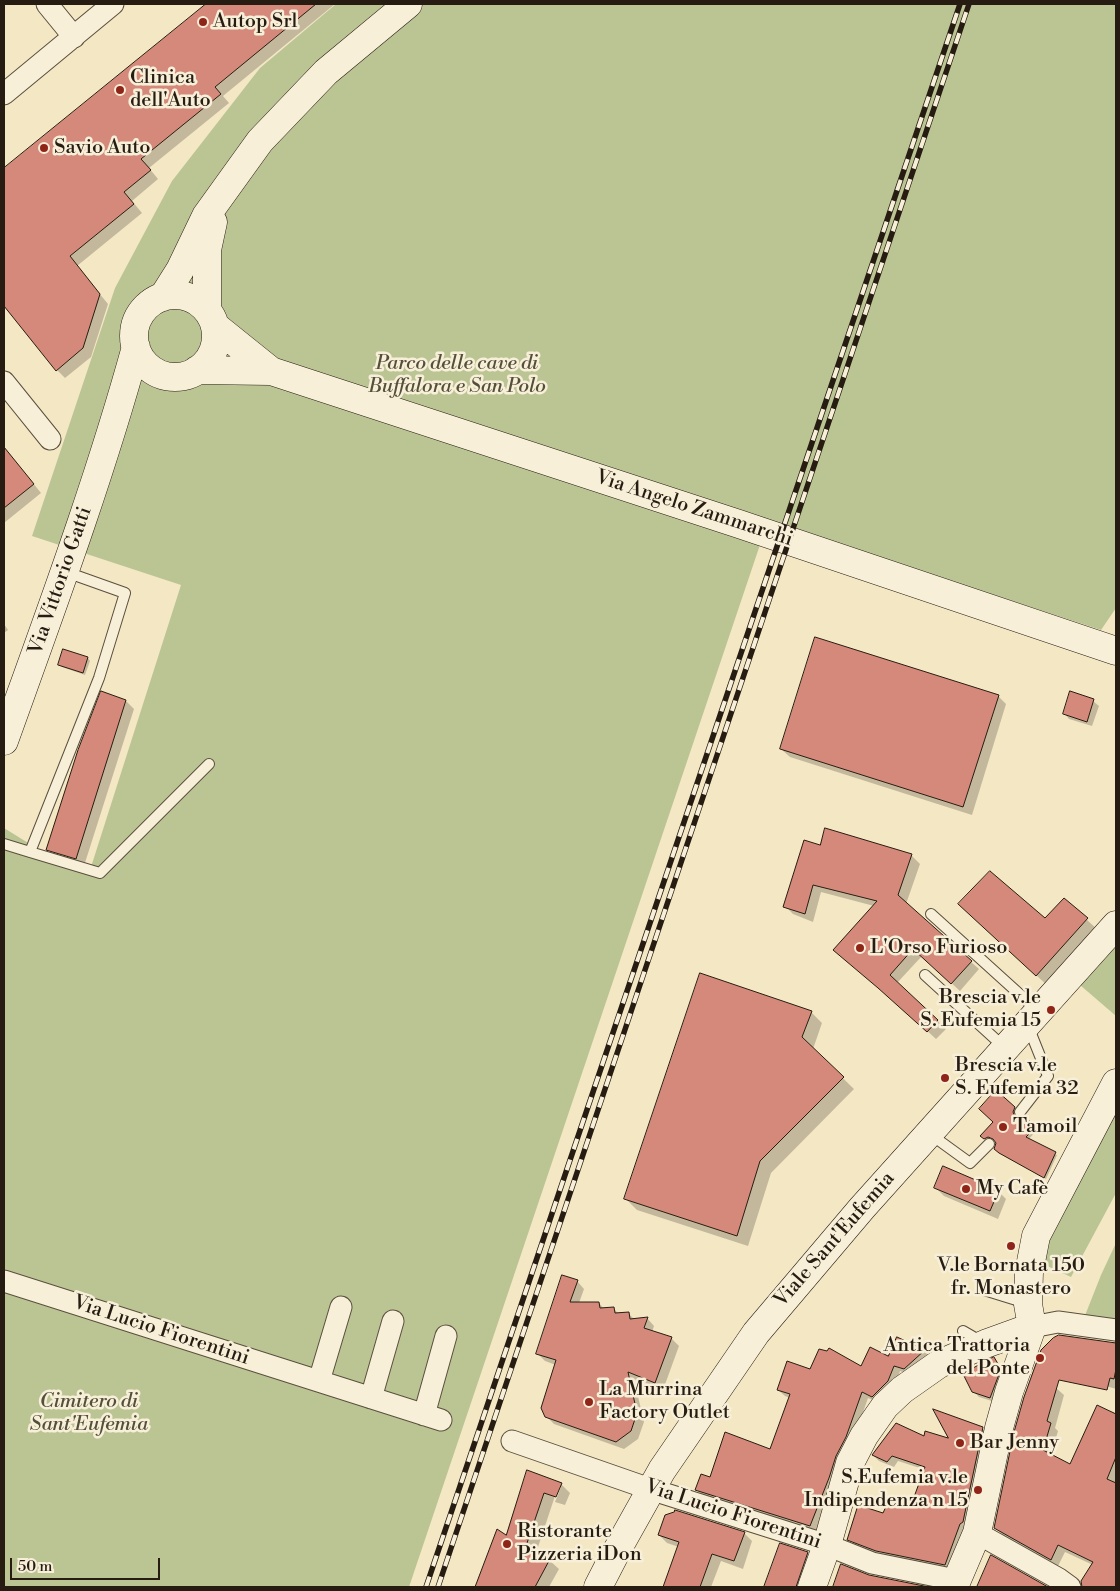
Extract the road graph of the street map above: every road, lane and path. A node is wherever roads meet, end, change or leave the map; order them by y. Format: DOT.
graph roads {
  1 [pos="47,4"];
  2 [pos="113,4"];
  3 [pos="408,4"];
  4 [pos="74,37"];
  5 [pos="4,94"];
  6 [pos="223,194"];
  7 [pos="163,297"];
  8 [pos="211,318"];
  9 [pos="136,347"];
  10 [pos="197,370"];
  11 [pos="270,371"];
  12 [pos="168,376"];
  13 [pos="4,382"];
  14 [pos="116,421"];
  15 [pos="50,438"];
  16 [pos="65,572"];
  17 [pos="1116,651"];
  18 [pos="4,740"];
  19 [pos="209,764"];
  20 [pos="4,844"];
  21 [pos="30,852"];
  22 [pos="931,914"];
  23 [pos="1116,926"];
  24 [pos="925,975"];
  25 [pos="1032,1017"];
  26 [pos="1005,1047"];
  27 [pos="1116,1083"];
  28 [pos="1020,1112"];
  29 [pos="929,1133"];
  30 [pos="989,1144"];
  31 [pos="4,1281"];
  32 [pos="984,1290"];
  33 [pos="341,1308"];
  34 [pos="1030,1316"];
  35 [pos="393,1321"];
  36 [pos="1116,1330"];
  37 [pos="446,1336"];
  38 [pos="319,1381"];
  39 [pos="371,1398"];
  40 [pos="512,1441"];
  41 [pos="650,1489"];
  42 [pos="977,1533"];
  43 [pos="827,1545"];
  44 [pos="955,1583"];
  45 [pos="598,1587"];
  46 [pos="812,1587"];
  47 [pos="1070,1587"];
  1 -- 4 [label="street"];
  2 -- 4 [label="street"];
  3 -- 6 [label="street, Via Vittorio Gatti"];
  4 -- 5 [label="street"];
  6 -- 7 [label="street, Via Vittorio Gatti"];
  6 -- 8 [label="street, Via Vittorio Gatti"];
  7 -- 8 [label="street"];
  7 -- 9 [label="street, Via Vittorio Gatti"];
  8 -- 10 [label="street, Via Vittorio Gatti"];
  8 -- 11 [label="street, Via Angelo Zammarchi"];
  9 -- 12 [label="street"];
  9 -- 14 [label="street, Via Vittorio Gatti"];
  10 -- 11 [label="street, Via Angelo Zammarchi"];
  10 -- 12 [label="street, Via Vittorio Gatti"];
  11 -- 17 [label="street, Via Angelo Zammarchi"];
  12 -- 14 [label="street, Via Vittorio Gatti"];
  13 -- 15 [label="street"];
  14 -- 16 [label="street, Via Vittorio Gatti"];
  16 -- 18 [label="street, Via Vittorio Gatti"];
  16 -- 21 [label="lane"];
  19 -- 21 [label="lane"];
  20 -- 21 [label="lane"];
  22 -- 25 [label="lane"];
  23 -- 25 [label="street, Viale Sant'Eufemia"];
  24 -- 26 [label="lane"];
  25 -- 26 [label="street, Viale Sant'Eufemia"];
  25 -- 28 [label="lane"];
  26 -- 29 [label="street, Viale Sant'Eufemia"];
  27 -- 34 [label="street"];
  29 -- 30 [label="lane"];
  29 -- 41 [label="street, Viale Sant'Eufemia"];
  31 -- 38 [label="street, Via Lucio Fiorentini"];
  32 -- 34 [label="lane"];
  33 -- 38 [label="street"];
  34 -- 36 [label="street"];
  34 -- 42 [label="street"];
  34 -- 43 [label="street"];
  35 -- 39 [label="street"];
  37 -- 39 [label="street, Via Lucio Fiorentini"];
  38 -- 39 [label="street, Via Lucio Fiorentini"];
  40 -- 41 [label="street, Via Lucio Fiorentini"];
  41 -- 43 [label="street, Via Lucio Fiorentini"];
  41 -- 45 [label="street, Viale Sant'Eufemia"];
  42 -- 44 [label="street"];
  42 -- 47 [label="street"];
  43 -- 44 [label="street, Via Lucio Fiorentini"];
  43 -- 46 [label="street"];
}
